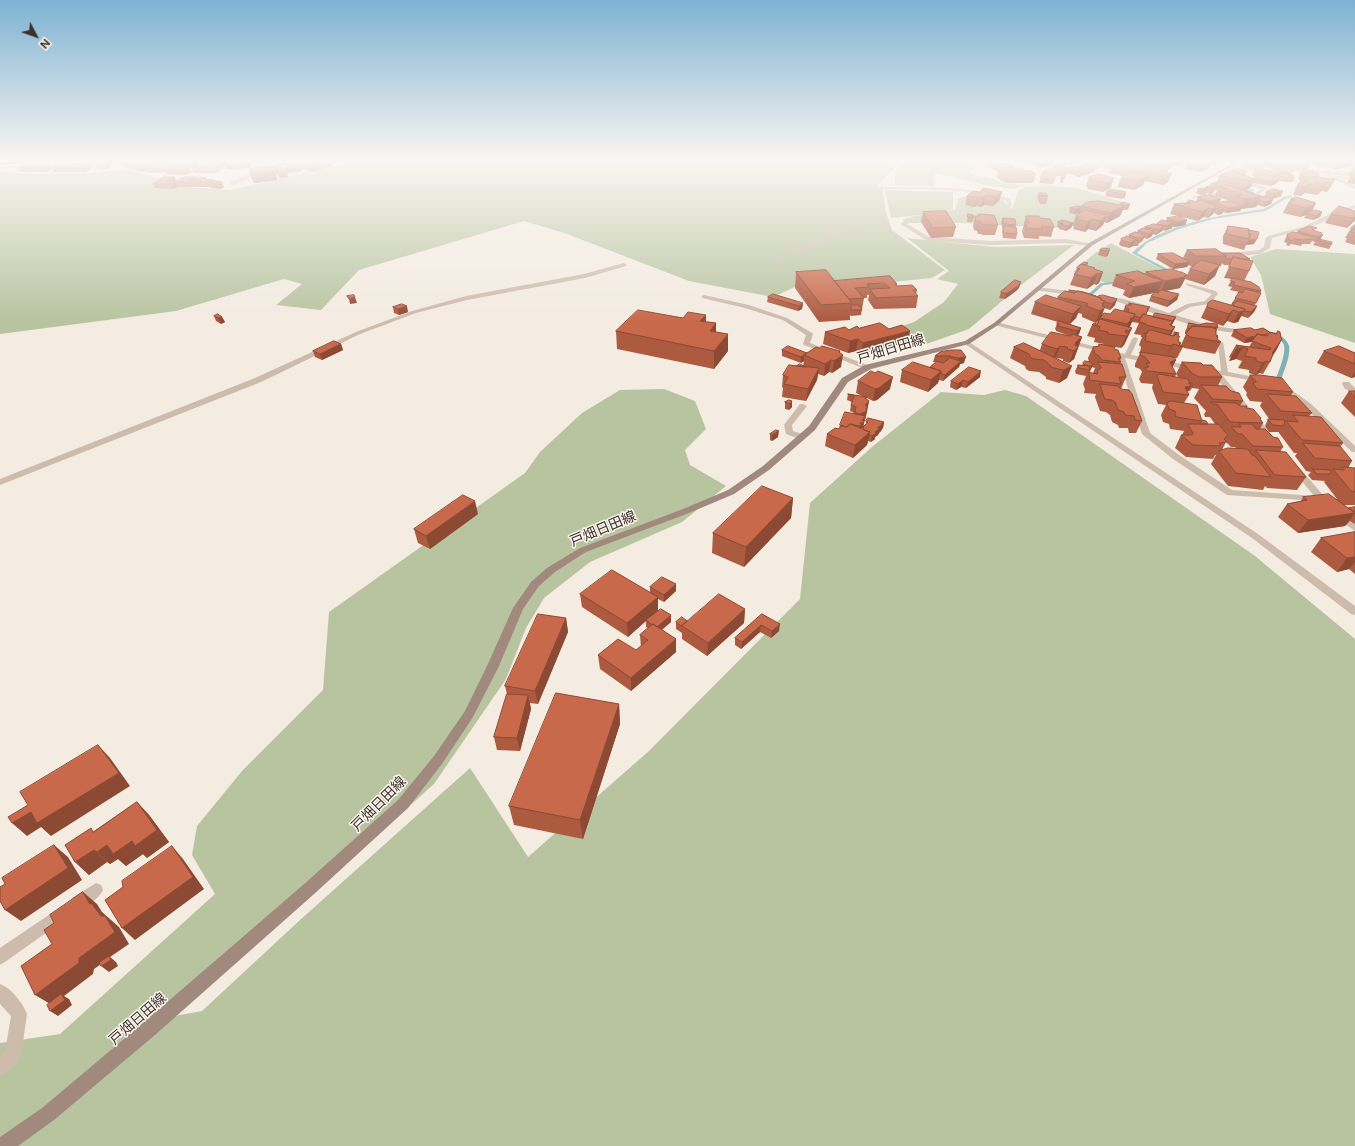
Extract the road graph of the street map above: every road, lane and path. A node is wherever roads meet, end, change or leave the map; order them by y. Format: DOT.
graph roads {
  1 [pos="884,215"];
  2 [pos="941,215"];
  3 [pos="1142,215"];
  4 [pos="1331,215"];
  5 [pos="1091,244"];
  6 [pos="1227,255"];
  7 [pos="776,258"];
  8 [pos="624,265"];
  9 [pos="1188,284"];
  10 [pos="1037,288"];
  11 [pos="1081,295"];
  12 [pos="1095,296"];
  13 [pos="704,297"];
  14 [pos="1170,315"];
  15 [pos="996,324"];
  16 [pos="1258,333"];
  17 [pos="1135,339"];
  18 [pos="1221,343"];
  19 [pos="967,344"];
  20 [pos="1124,355"];
  21 [pos="868,367"];
  22 [pos="1215,372"];
  23 [pos="1225,374"];
  24 [pos="1346,384"];
  25 [pos="1355,391"];
  26 [pos="803,406"];
  27 [pos="802,437"];
  28 [pos="1276,445"];
  29 [pos="1355,450"];
  30 [pos="1291,463"];
  31 [pos="0,482"];
  32 [pos="1322,499"];
  33 [pos="1355,528"];
  34 [pos="1355,611"];
  35 [pos="96,890"];
  36 [pos="0,956"];
  37 [pos="0,992"];
  38 [pos="0,1067"];
  39 [pos="3,1146"];
  1 -- 7 [label="street"];
  2 -- 5 [label="street"];
  3 -- 5 [label="main road, 戸畑日田線"];
  4 -- 6 [label="street"];
  5 -- 10 [label="main road, 戸畑日田線"];
  8 -- 31 [label="street"];
  9 -- 14 [label="street"];
  10 -- 11 [label="street"];
  10 -- 15 [label="main road, 戸畑日田線"];
  12 -- 14 [label="street"];
  13 -- 21 [label="street"];
  14 -- 16 [label="street"];
  15 -- 19 [label="main road, 戸畑日田線"];
  15 -- 20 [label="street"];
  17 -- 20 [label="street"];
  18 -- 23 [label="street"];
  19 -- 21 [label="main road, 戸畑日田線"];
  19 -- 34 [label="street"];
  20 -- 22 [label="street"];
  20 -- 32 [label="street"];
  21 -- 27 [label="main road, 戸畑日田線"];
  22 -- 23 [label="street"];
  22 -- 28 [label="street"];
  23 -- 29 [label="street"];
  24 -- 25 [label="street"];
  26 -- 27 [label="street"];
  27 -- 39 [label="main road, 戸畑日田線"];
  30 -- 32 [label="street"];
  32 -- 33 [label="street"];
  35 -- 36 [label="street"];
  37 -- 38 [label="street"];
}
